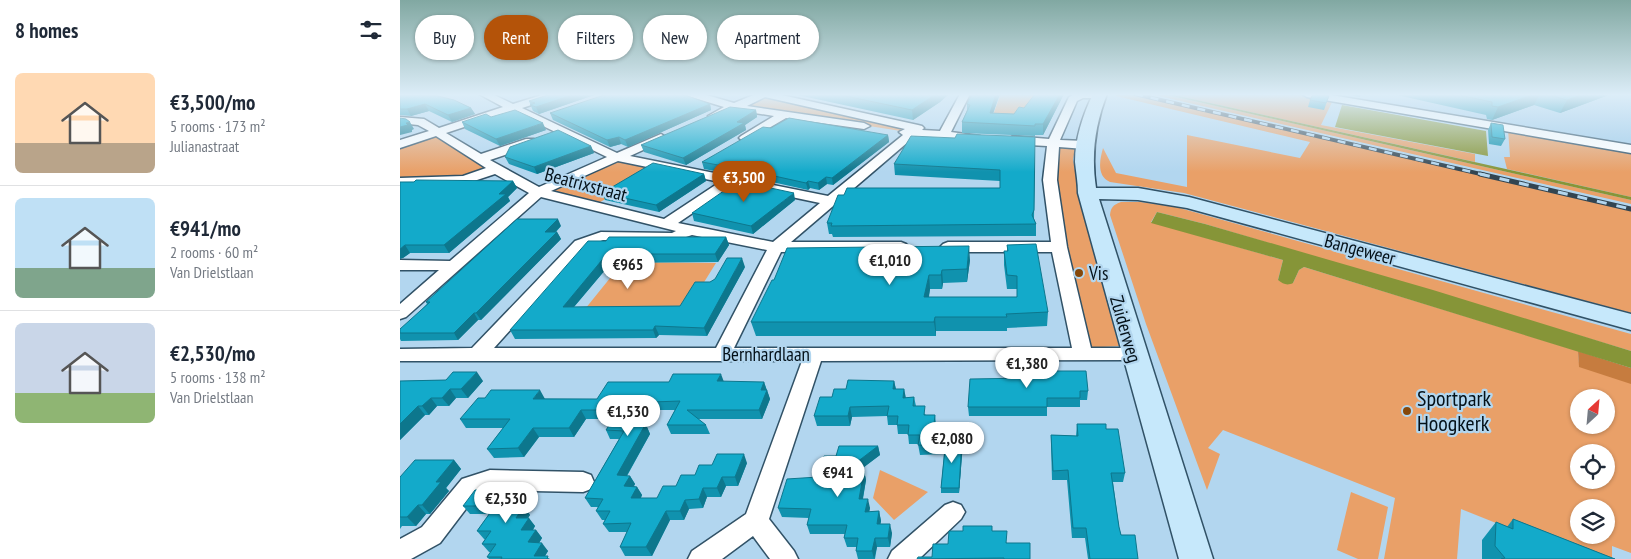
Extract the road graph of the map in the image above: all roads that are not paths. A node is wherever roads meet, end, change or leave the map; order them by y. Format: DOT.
graph roads {
  1 [pos="402,120"];
  2 [pos="473,120"];
  3 [pos="538,120"];
  4 [pos="703,120"];
  5 [pos="775,120"];
  6 [pos="824,120"];
  7 [pos="882,120"];
  8 [pos="951,120"];
  9 [pos="1064,120"];
  10 [pos="1091,120"];
  11 [pos="1461,120"];
  12 [pos="698,122"];
  13 [pos="561,131"];
  14 [pos="437,132"];
  15 [pos="671,134"];
  16 [pos="914,134"];
  17 [pos="943,136"];
  18 [pos="985,139"];
  19 [pos="1004,140"];
  20 [pos="736,143"];
  21 [pos="1053,143"];
  22 [pos="400,144"];
  23 [pos="1085,145"];
  24 [pos="1631,149"];
  25 [pos="616,157"];
  26 [pos="480,159"];
  27 [pos="703,162"];
  28 [pos="496,169"];
  29 [pos="687,172"];
  30 [pos="731,181"];
  31 [pos="400,182"];
  32 [pos="538,192"];
  33 [pos="1087,193"];
  34 [pos="830,201"];
  35 [pos="666,224"];
  36 [pos="690,230"];
  37 [pos="776,247"];
  38 [pos="913,247"];
  39 [pos="932,247"];
  40 [pos="1058,247"];
  41 [pos="400,266"];
  42 [pos="455,266"];
  43 [pos="400,313"];
  44 [pos="1631,322"];
  45 [pos="722,354"];
  46 [pos="814,354"];
  47 [pos="1083,354"];
  48 [pos="1132,354"];
  49 [pos="400,355"];
  50 [pos="477,355"];
  51 [pos="583,482"];
  52 [pos="953,512"];
  53 [pos="756,521"];
  54 [pos="400,552"];
  55 [pos="701,559"];
  56 [pos="785,559"];
  57 [pos="901,559"];
  58 [pos="1196,559"];
  1 -- 14 [label="street, Beatrixstraat"];
  2 -- 14 [label="street"];
  3 -- 13 [label="street"];
  4 -- 12 [label="street"];
  5 -- 20 [label="street"];
  6 -- 16 [label="street"];
  7 -- 16 [label="street"];
  8 -- 17 [label="street"];
  9 -- 21 [label="street, Zuiderweg"];
  10 -- 23 [label="street, Zuiderweg"];
  11 -- 24 [label="street"];
  13 -- 25 [label="street"];
  13 -- 26 [label="street"];
  14 -- 22 [label="street"];
  14 -- 26 [label="street, Beatrixstraat"];
  15 -- 25 [label="street"];
  16 -- 17 [label="street"];
  16 -- 34 [label="street"];
  17 -- 18 [label="street"];
  19 -- 21 [label="street"];
  21 -- 23 [label="street"];
  21 -- 40 [label="street, Zuiderweg"];
  23 -- 33 [label="street, Zuiderweg"];
  25 -- 29 [label="street"];
  25 -- 32 [label="street"];
  26 -- 28 [label="street, Beatrixstraat"];
  27 -- 29 [label="street"];
  28 -- 31 [label="street"];
  28 -- 32 [label="street, Beatrixstraat"];
  29 -- 30 [label="street"];
  30 -- 34 [label="street"];
  30 -- 35 [label="street"];
  32 -- 35 [label="street, Beatrixstraat"];
  32 -- 42 [label="street"];
  33 -- 44 [label="street, Bangeweer"];
  33 -- 48 [label="street, Zuiderweg"];
  34 -- 37 [label="street"];
  35 -- 36 [label="street, Beatrixstraat"];
  36 -- 37 [label="street, Beatrixstraat"];
  36 -- 50 [label="street"];
  37 -- 38 [label="street, Beatrixstraat"];
  37 -- 45 [label="street"];
  39 -- 40 [label="street"];
  40 -- 47 [label="street, Zuiderweg"];
  41 -- 42 [label="street"];
  42 -- 43 [label="street"];
  45 -- 46 [label="street, Bernhardlaan"];
  45 -- 50 [label="street, Bernhardlaan"];
  46 -- 47 [label="street, Bernhardlaan"];
  46 -- 53 [label="street"];
  47 -- 48 [label="street, Bernhardlaan"];
  48 -- 58 [label="street, Zuiderweg"];
  49 -- 50 [label="street, Bernhardlaan"];
  51 -- 54 [label="street"];
  52 -- 57 [label="street"];
  53 -- 55 [label="street"];
  53 -- 56 [label="street"];
}
